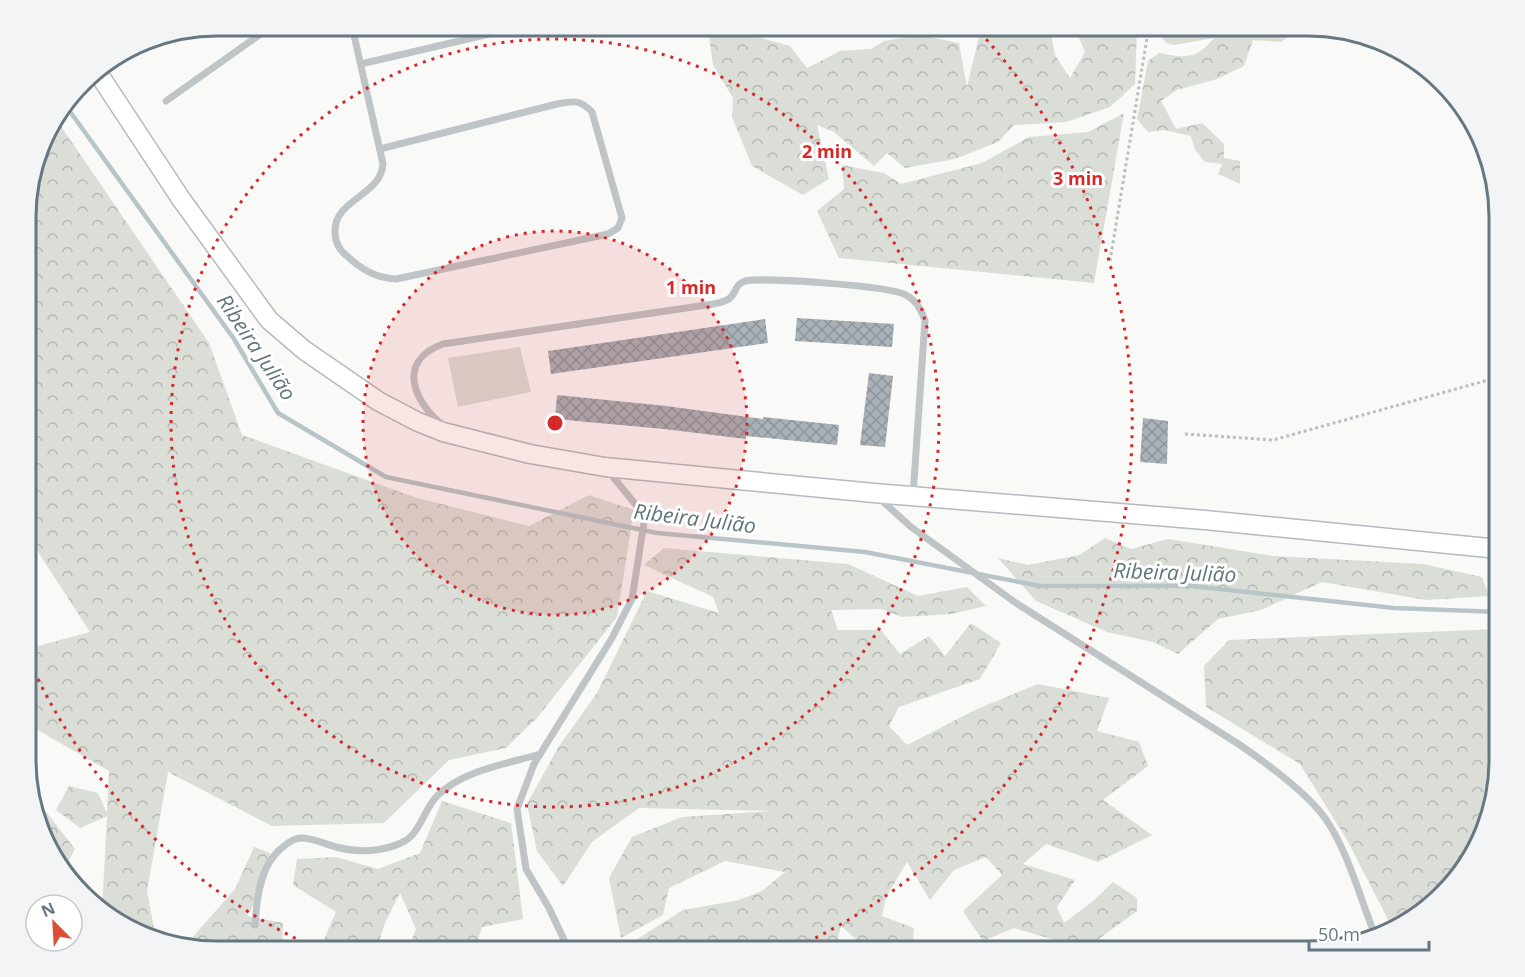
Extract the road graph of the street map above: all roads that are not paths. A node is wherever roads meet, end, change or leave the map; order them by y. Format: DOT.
graph roads {
  1 [pos="258,36"];
  2 [pos="354,36"];
  3 [pos="478,36"];
  4 [pos="361,63"];
  5 [pos="102,78"];
  6 [pos="166,101"];
  7 [pos="380,150"];
  8 [pos="458,437"];
  9 [pos="605,467"];
  10 [pos="874,493"];
  11 [pos="913,496"];
  12 [pos="1489,548"];
  13 [pos="540,754"];
  14 [pos="255,925"];
  15 [pos="1373,929"];
  16 [pos="565,941"];
  1 -- 6 [label="lane"];
  2 -- 4 [label="lane"];
  3 -- 4 [label="lane"];
  4 -- 7 [label="lane"];
  5 -- 8 [label="main road"];
  7 -- 7 [label="lane"];
  8 -- 9 [label="main road"];
  8 -- 11 [label="lane"];
  9 -- 10 [label="main road"];
  9 -- 13 [label="lane"];
  10 -- 11 [label="main road"];
  10 -- 15 [label="lane"];
  11 -- 12 [label="main road"];
  13 -- 14 [label="lane"];
  13 -- 16 [label="lane"];
}
